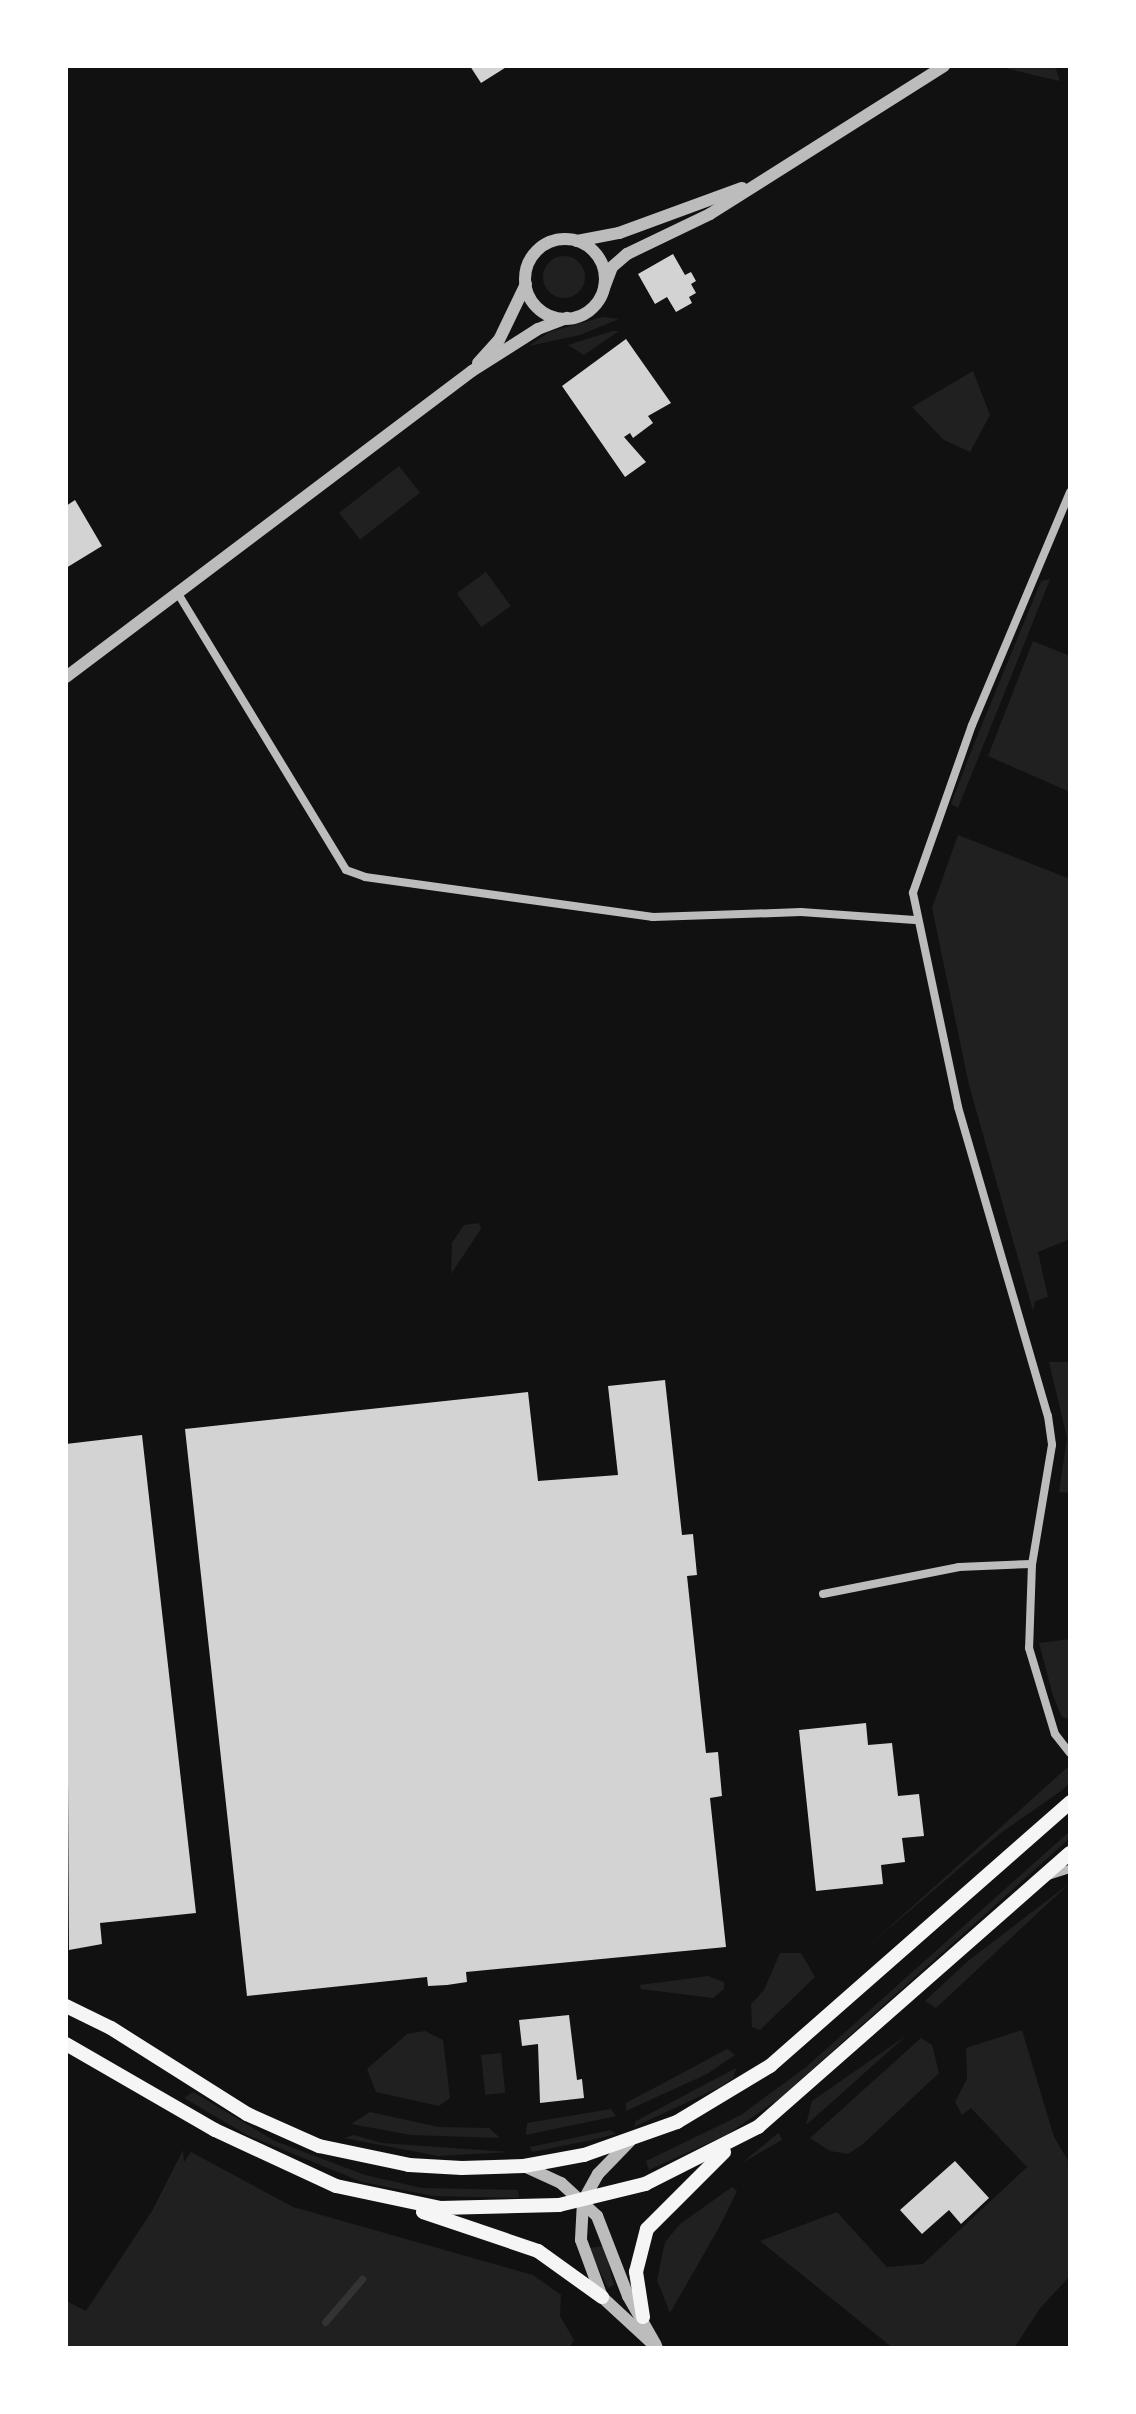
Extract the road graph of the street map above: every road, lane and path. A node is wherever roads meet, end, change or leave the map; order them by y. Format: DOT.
graph roads {
  1 [pos="944,66"];
  2 [pos="753,185"];
  3 [pos="577,241"];
  4 [pos="526,284"];
  5 [pos="604,288"];
  6 [pos="567,318"];
  7 [pos="472,371"];
  8 [pos="1070,492"];
  9 [pos="177,592"];
  10 [pos="66,677"];
  11 [pos="915,920"];
  12 [pos="1032,1564"];
  13 [pos="823,1594"];
  14 [pos="1070,1753"];
  15 [pos="1070,1802"];
  16 [pos="1070,1853"];
  17 [pos="1070,1869"];
  18 [pos="1043,1878"];
  19 [pos="66,2006"];
  20 [pos="66,2044"];
  21 [pos="630,2141"];
  22 [pos="731,2144"];
  23 [pos="524,2166"];
  24 [pos="388,2200"];
  25 [pos="583,2201"];
  26 [pos="602,2297"];
  27 [pos="643,2317"];
  28 [pos="657,2348"];
  1 -- 2 [label="street"];
  2 -- 3 [label="street"];
  2 -- 5 [label="street"];
  3 -- 4 [label="street"];
  3 -- 5 [label="street"];
  4 -- 6 [label="street"];
  4 -- 7 [label="street"];
  5 -- 6 [label="street"];
  6 -- 7 [label="street"];
  7 -- 9 [label="street"];
  8 -- 11 [label="street"];
  9 -- 10 [label="street"];
  9 -- 11 [label="street"];
  11 -- 12 [label="street"];
  12 -- 13 [label="street"];
  12 -- 14 [label="street"];
  15 -- 21 [label="main road"];
  16 -- 18 [label="main road"];
  17 -- 18 [label="street"];
  18 -- 22 [label="main road"];
  19 -- 23 [label="main road"];
  20 -- 24 [label="main road"];
  21 -- 23 [label="main road"];
  21 -- 25 [label="street"];
  22 -- 25 [label="main road"];
  22 -- 27 [label="main road"];
  23 -- 25 [label="street"];
  24 -- 25 [label="main road"];
  24 -- 26 [label="main road"];
  25 -- 26 [label="street"];
  25 -- 27 [label="street"];
  26 -- 28 [label="street"];
  27 -- 28 [label="street"];
}
